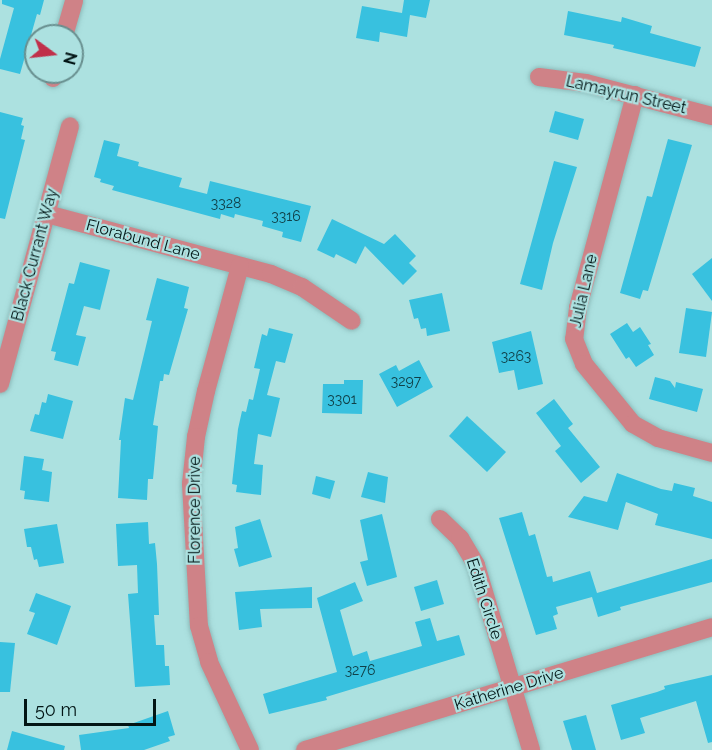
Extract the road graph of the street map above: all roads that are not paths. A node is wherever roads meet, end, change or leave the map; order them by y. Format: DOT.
graph roads {
  1 [pos="74,0"];
  2 [pos="67,24"];
  3 [pos="539,77"];
  4 [pos="635,95"];
  5 [pos="712,116"];
  6 [pos="69,126"];
  7 [pos="47,214"];
  8 [pos="240,266"];
  9 [pos="352,321"];
  10 [pos="0,384"];
  11 [pos="712,453"];
  12 [pos="440,519"];
  13 [pos="712,627"];
  14 [pos="512,689"];
  15 [pos="250,750"];
  16 [pos="305,750"];
  17 [pos="531,750"];
  1 -- 2 [label="street"];
  3 -- 4 [label="street, Lamayrun Street"];
  4 -- 5 [label="street, Lamayrun Street"];
  4 -- 11 [label="street, Julia Lane"];
  6 -- 7 [label="street, Black Currant Way"];
  7 -- 8 [label="street, Florabund Lane"];
  7 -- 10 [label="street, Black Currant Way"];
  8 -- 9 [label="street, Florabund Lane"];
  8 -- 15 [label="street, Florence Drive"];
  12 -- 14 [label="street, Edith Circle"];
  13 -- 14 [label="street, Katherine Drive"];
  14 -- 16 [label="street, Katherine Drive"];
  14 -- 17 [label="street, Edith Circle"];
}
